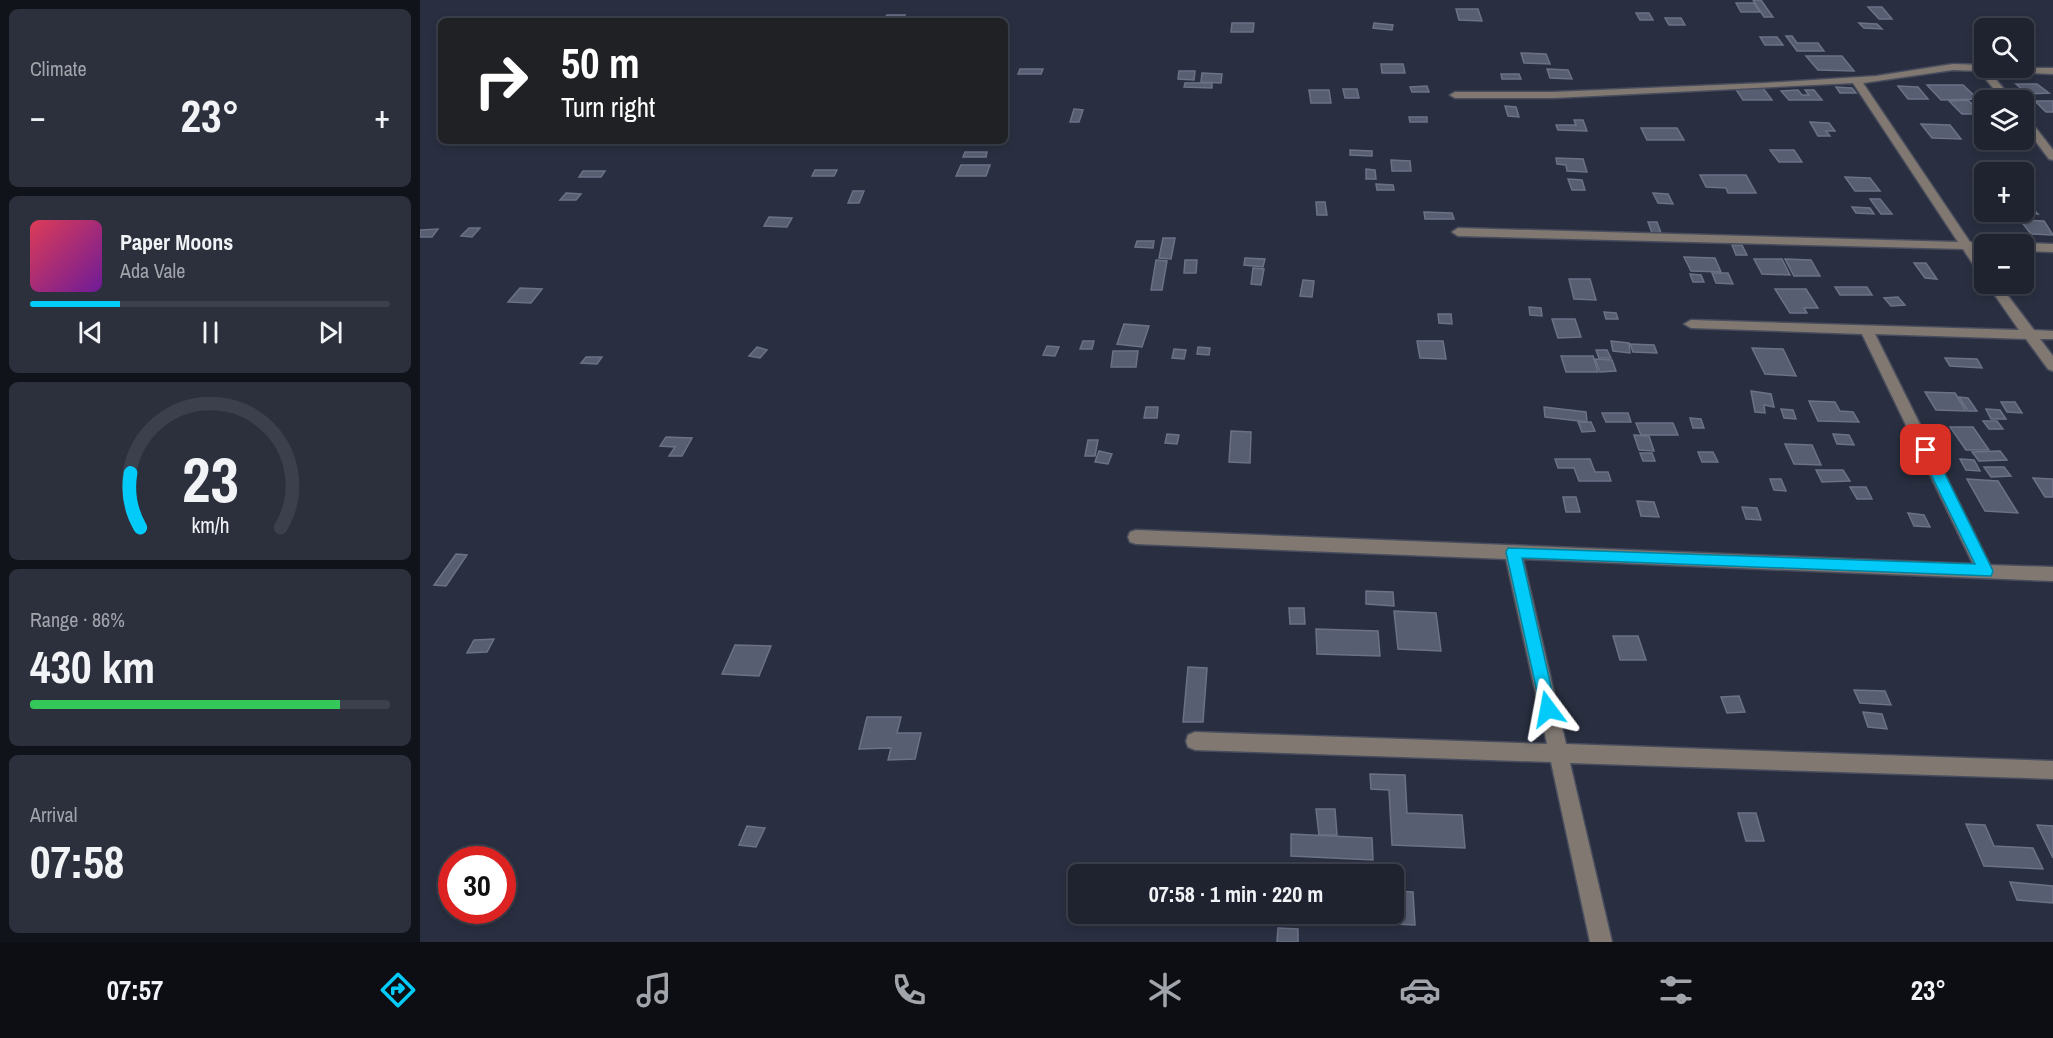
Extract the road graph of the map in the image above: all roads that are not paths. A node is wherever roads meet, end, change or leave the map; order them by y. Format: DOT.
graph roads {
  1 [pos="1974,69"];
  2 [pos="2034,70"];
  3 [pos="2053,71"];
  4 [pos="1990,78"];
  5 [pos="1857,80"];
  6 [pos="2000,90"];
  7 [pos="1455,95"];
  8 [pos="2034,133"];
  9 [pos="2053,157"];
  10 [pos="1458,232"];
  11 [pos="1965,246"];
  12 [pos="1974,246"];
  13 [pos="2034,247"];
  14 [pos="2053,248"];
  15 [pos="1974,258"];
  16 [pos="2000,294"];
  17 [pos="1691,324"];
  18 [pos="1866,329"];
  19 [pos="2030,334"];
  20 [pos="2053,335"];
  21 [pos="2053,366"];
  22 [pos="1136,537"];
  23 [pos="1513,552"];
  24 [pos="1985,571"];
  25 [pos="2053,574"];
  26 [pos="1195,741"];
  27 [pos="1558,753"];
  28 [pos="2053,771"];
  29 [pos="1601,942"];
  1 -- 5 [label="street"];
  2 -- 3 [label="street"];
  4 -- 6 [label="street"];
  5 -- 7 [label="street"];
  5 -- 11 [label="street"];
  8 -- 9 [label="street"];
  10 -- 11 [label="street"];
  11 -- 12 [label="street"];
  11 -- 15 [label="street"];
  13 -- 14 [label="street"];
  16 -- 19 [label="street"];
  17 -- 18 [label="street"];
  18 -- 19 [label="street"];
  18 -- 24 [label="street"];
  19 -- 20 [label="street"];
  19 -- 21 [label="street"];
  22 -- 23 [label="street"];
  23 -- 24 [label="street"];
  23 -- 27 [label="street"];
  24 -- 25 [label="street"];
  26 -- 27 [label="street"];
  27 -- 28 [label="street"];
  27 -- 29 [label="street"];
}
